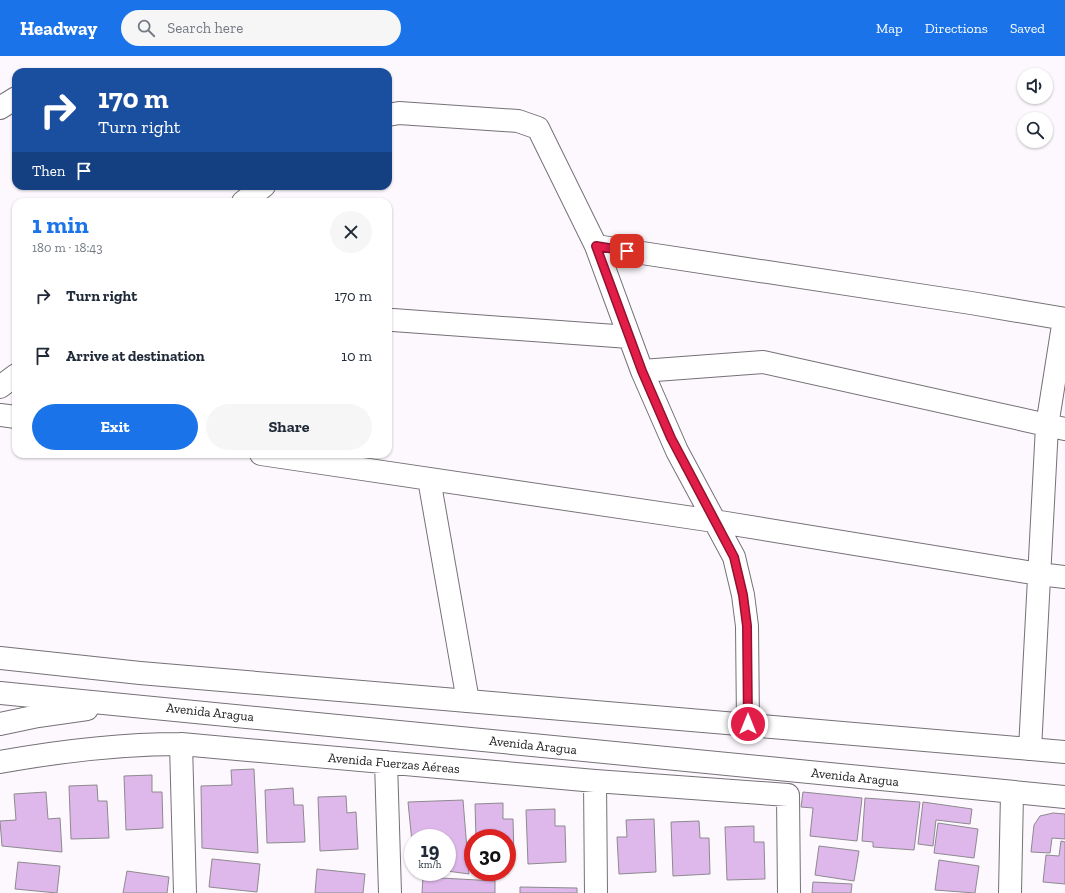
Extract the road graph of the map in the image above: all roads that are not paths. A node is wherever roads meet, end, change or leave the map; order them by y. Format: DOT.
graph roads {
  1 [pos="12,100"];
  2 [pos="0,108"];
  3 [pos="392,114"];
  4 [pos="259,190"];
  5 [pos="248,198"];
  6 [pos="596,246"];
  7 [pos="1065,319"];
  8 [pos="393,320"];
  9 [pos="630,337"];
  10 [pos="642,371"];
  11 [pos="12,378"];
  12 [pos="0,387"];
  13 [pos="0,415"];
  14 [pos="12,416"];
  15 [pos="1056,427"];
  16 [pos="288,458"];
  17 [pos="429,479"];
  18 [pos="714,521"];
  19 [pos="1039,574"];
  20 [pos="1065,577"];
  21 [pos="0,658"];
  22 [pos="0,692"];
  23 [pos="468,701"];
  24 [pos="126,704"];
  25 [pos="0,724"];
  26 [pos="748,724"];
  27 [pos="181,744"];
  28 [pos="1030,749"];
  29 [pos="1065,752"];
  30 [pos="0,762"];
  31 [pos="386,762"];
  32 [pos="595,781"];
  33 [pos="1012,793"];
  34 [pos="1065,797"];
  35 [pos="185,893"];
  36 [pos="390,893"];
  37 [pos="596,893"];
  38 [pos="789,893"];
  39 [pos="1010,893"];
  1 -- 2 [label="street"];
  3 -- 6 [label="street"];
  4 -- 5 [label="street"];
  6 -- 7 [label="street"];
  6 -- 9 [label="street"];
  7 -- 15 [label="street"];
  8 -- 9 [label="street"];
  9 -- 10 [label="street"];
  10 -- 15 [label="street"];
  10 -- 18 [label="street"];
  11 -- 12 [label="street"];
  13 -- 14 [label="street"];
  15 -- 19 [label="street"];
  16 -- 17 [label="street"];
  17 -- 18 [label="street"];
  17 -- 23 [label="street"];
  18 -- 19 [label="street"];
  18 -- 26 [label="street"];
  19 -- 20 [label="street"];
  19 -- 28 [label="street"];
  21 -- 23 [label="street"];
  22 -- 24 [label="street, Avenida Aragua"];
  23 -- 26 [label="street"];
  24 -- 25 [label="street"];
  24 -- 33 [label="street, Avenida Aragua"];
  26 -- 28 [label="street"];
  27 -- 30 [label="street, Avenida Fuerzas Aéreas"];
  27 -- 31 [label="street, Avenida Fuerzas Aéreas"];
  27 -- 35 [label="street"];
  28 -- 29 [label="street"];
  31 -- 32 [label="street, Avenida Fuerzas Aéreas"];
  31 -- 36 [label="street"];
  32 -- 37 [label="street"];
  32 -- 38 [label="street, Avenida Fuerzas Aéreas"];
  33 -- 34 [label="street, Avenida Aragua"];
  33 -- 39 [label="street"];
}
